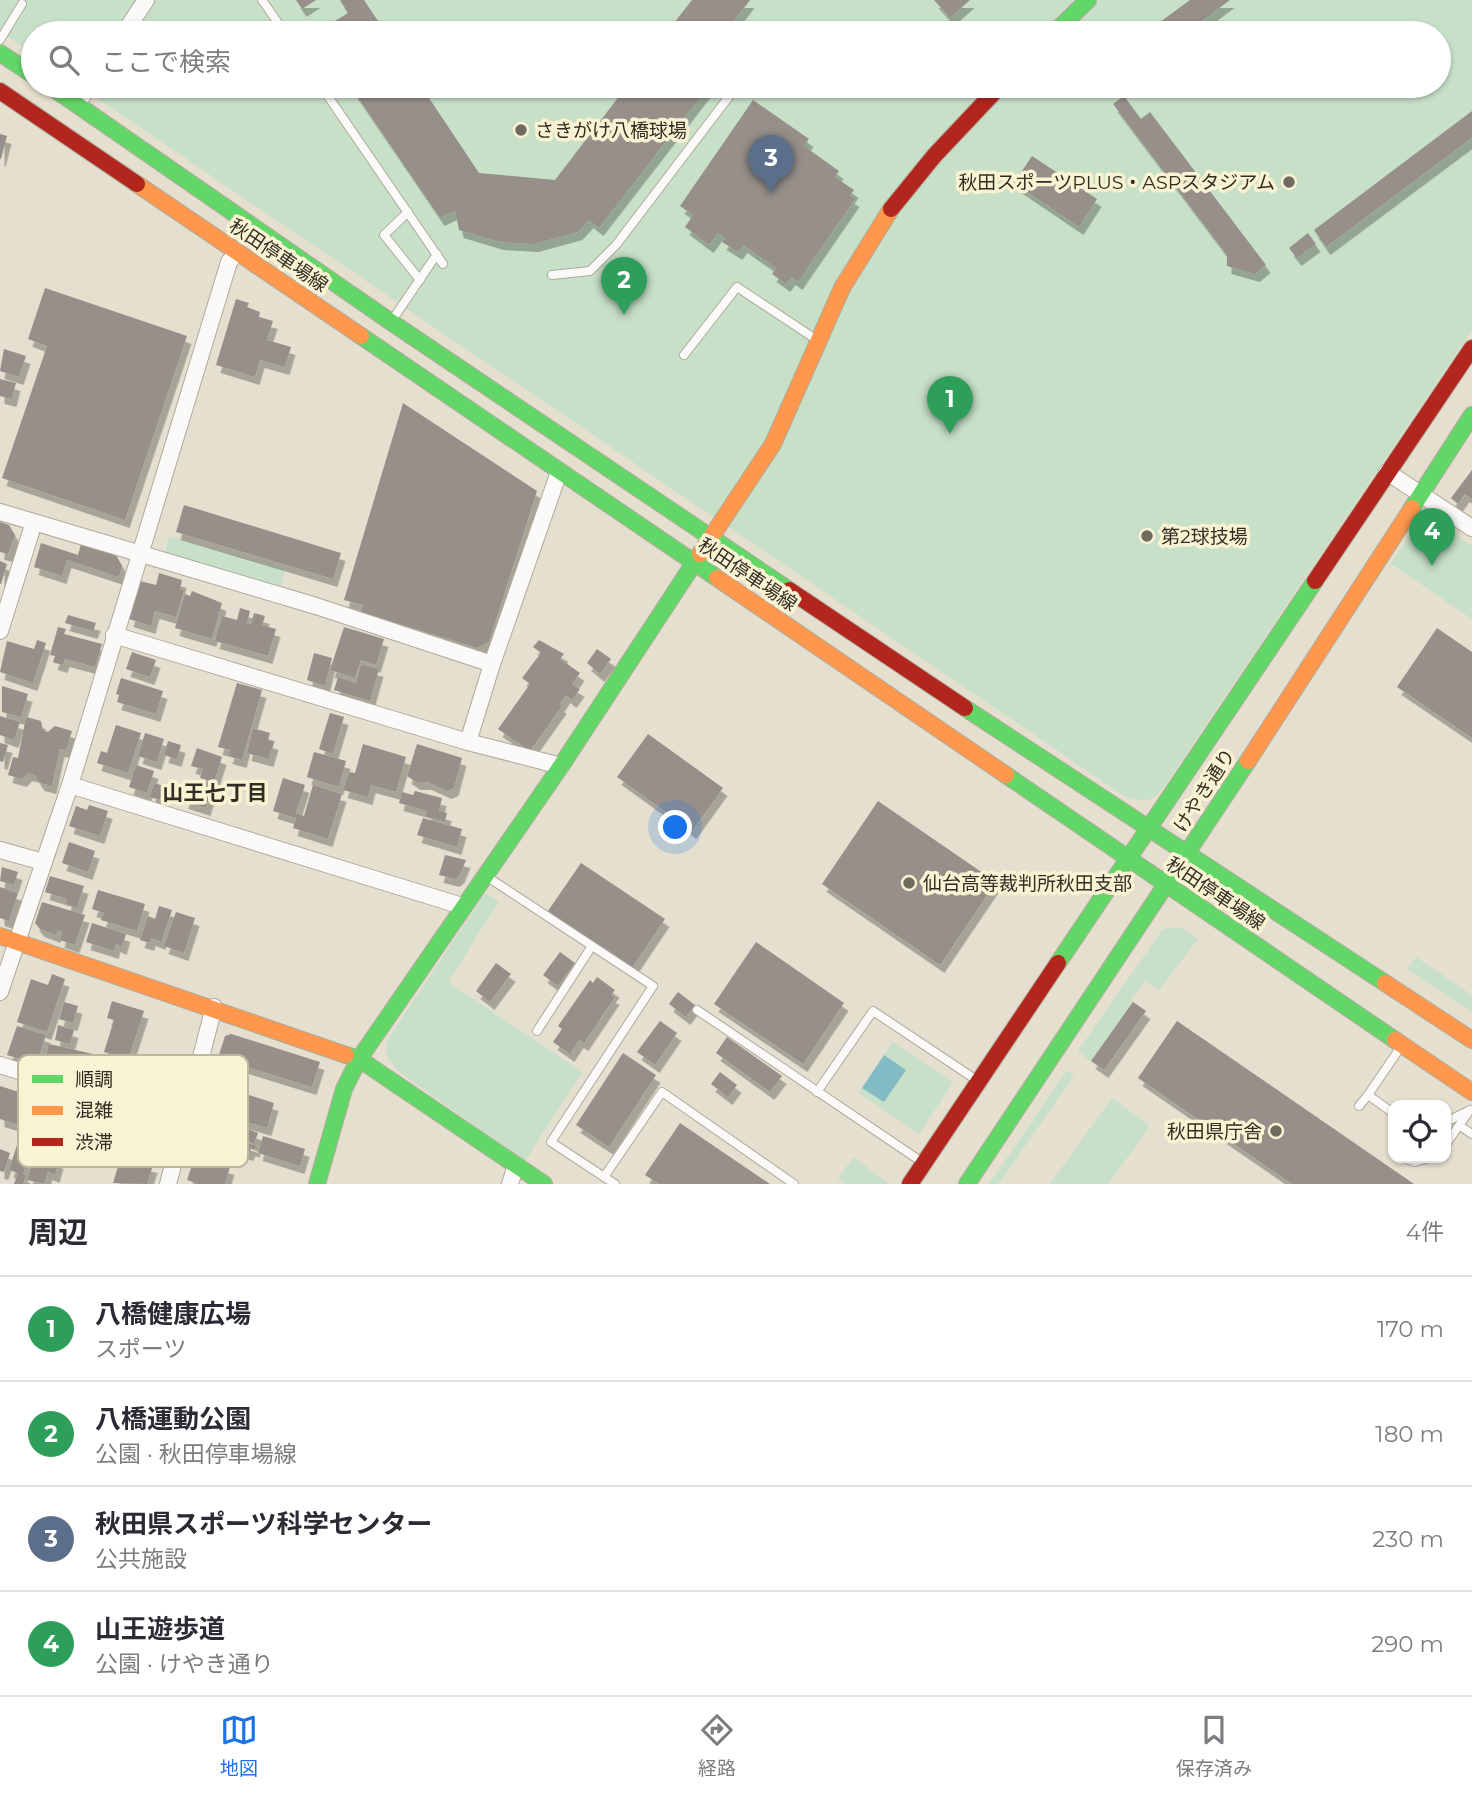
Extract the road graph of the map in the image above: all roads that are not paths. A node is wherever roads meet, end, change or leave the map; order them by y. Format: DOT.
graph roads {
  1 [pos="146,0"];
  2 [pos="262,0"];
  3 [pos="1088,0"];
  4 [pos="22,4"];
  5 [pos="132,21"];
  6 [pos="277,21"];
  7 [pos="1066,21"];
  8 [pos="0,40"];
  9 [pos="0,53"];
  10 [pos="21,67"];
  11 [pos="0,90"];
  12 [pos="68,98"];
  13 [pos="81,98"];
  14 [pos="329,98"];
  15 [pos="728,98"];
  16 [pos="988,98"];
  17 [pos="77,104"];
  18 [pos="408,212"];
  19 [pos="237,252"];
  20 [pos="437,254"];
  21 [pos="443,264"];
  22 [pos="552,275"];
  23 [pos="420,280"];
  24 [pos="391,322"];
  25 [pos="820,342"];
  26 [pos="1472,348"];
  27 [pos="684,355"];
  28 [pos="1472,415"];
  29 [pos="559,472"];
  30 [pos="1387,472"];
  31 [pos="1419,494"];
  32 [pos="0,512"];
  33 [pos="34,522"];
  34 [pos="1472,528"];
  35 [pos="714,537"];
  36 [pos="138,554"];
  37 [pos="695,564"];
  38 [pos="0,631"];
  39 [pos="114,635"];
  40 [pos="492,664"];
  41 [pos="468,742"];
  42 [pos="561,765"];
  43 [pos="70,785"];
  44 [pos="1147,831"];
  45 [pos="0,850"];
  46 [pos="1187,856"];
  47 [pos="1128,858"];
  48 [pos="43,862"];
  49 [pos="484,875"];
  50 [pos="1167,886"];
  51 [pos="462,906"];
  52 [pos="1276,913"];
  53 [pos="1297,914"];
  54 [pos="0,936"];
  55 [pos="1337,939"];
  56 [pos="16,941"];
  57 [pos="592,946"];
  58 [pos="1354,963"];
  59 [pos="0,992"];
  60 [pos="214,1007"];
  61 [pos="697,1010"];
  62 [pos="537,1031"];
  63 [pos="1472,1040"];
  64 [pos="1402,1046"];
  65 [pos="202,1055"];
  66 [pos="359,1059"];
  67 [pos="0,1065"];
  68 [pos="18,1071"];
  69 [pos="981,1082"];
  70 [pos="817,1092"];
  71 [pos="1472,1092"];
  72 [pos="1368,1096"];
  73 [pos="1360,1106"];
  74 [pos="1471,1108"];
  75 [pos="1388,1110"];
  76 [pos="1451,1119"];
  77 [pos="1460,1126"];
  78 [pos="1472,1134"];
  79 [pos="1451,1138"];
  80 [pos="924,1164"];
  81 [pos="516,1165"];
  82 [pos="173,1167"];
  83 [pos="604,1177"];
  84 [pos="168,1184"];
  85 [pos="317,1184"];
  86 [pos="510,1184"];
  87 [pos="544,1184"];
  88 [pos="615,1184"];
  89 [pos="794,1184"];
  90 [pos="911,1184"];
  91 [pos="967,1184"];
  1 -- 5 [label="street"];
  2 -- 6 [label="lane"];
  3 -- 7 [label="street"];
  4 -- 8 [label="lane"];
  9 -- 10 [label="street"];
  11 -- 19 [label="street, 秋田停車場線"];
  12 -- 17 [label="street, 秋田停車場線"];
  13 -- 17 [label="street"];
  14 -- 18 [label="lane"];
  15 -- 22 [label="lane"];
  16 -- 25 [label="street"];
  17 -- 24 [label="street, 秋田停車場線"];
  18 -- 20 [label="lane"];
  18 -- 23 [label="lane"];
  19 -- 29 [label="street, 秋田停車場線"];
  19 -- 36 [label="street"];
  20 -- 21 [label="lane"];
  20 -- 23 [label="lane"];
  23 -- 24 [label="lane"];
  24 -- 35 [label="street, 秋田停車場線"];
  25 -- 27 [label="lane"];
  25 -- 35 [label="street"];
  26 -- 30 [label="street, けやき通り"];
  28 -- 31 [label="street, けやき通り"];
  29 -- 37 [label="street, 秋田停車場線"];
  29 -- 40 [label="street"];
  30 -- 31 [label="street"];
  30 -- 44 [label="street, けやき通り"];
  31 -- 34 [label="street"];
  31 -- 46 [label="street, けやき通り"];
  32 -- 33 [label="street"];
  33 -- 36 [label="street"];
  33 -- 38 [label="street"];
  35 -- 37 [label="street"];
  35 -- 44 [label="street, 秋田停車場線"];
  36 -- 39 [label="street"];
  36 -- 40 [label="street"];
  37 -- 42 [label="street"];
  37 -- 47 [label="street, 秋田停車場線"];
  39 -- 41 [label="street"];
  39 -- 43 [label="street"];
  40 -- 41 [label="street"];
  41 -- 42 [label="street"];
  42 -- 49 [label="street"];
  43 -- 48 [label="street"];
  43 -- 51 [label="street"];
  44 -- 46 [label="street, 秋田停車場線"];
  44 -- 47 [label="street, けやき通り"];
  45 -- 48 [label="street"];
  46 -- 50 [label="street, けやき通り"];
  46 -- 52 [label="street, 秋田停車場線"];
  47 -- 50 [label="street, 秋田停車場線"];
  47 -- 69 [label="street"];
  48 -- 56 [label="street"];
  49 -- 51 [label="street"];
  49 -- 57 [label="lane"];
  50 -- 64 [label="street, 秋田停車場線"];
  50 -- 91 [label="street, けやき通り"];
  51 -- 66 [label="street"];
  52 -- 53 [label="lane"];
  52 -- 58 [label="street, 秋田停車場線"];
  54 -- 56 [label="street"];
  55 -- 58 [label="lane"];
  56 -- 59 [label="street"];
  56 -- 60 [label="street"];
  57 -- 62 [label="lane"];
  57 -- 83 [label="lane"];
  58 -- 63 [label="street, 秋田停車場線"];
  60 -- 65 [label="street"];
  60 -- 66 [label="street"];
  61 -- 70 [label="lane"];
  64 -- 71 [label="street, 秋田停車場線"];
  64 -- 72 [label="lane"];
  66 -- 81 [label="street"];
  66 -- 85 [label="street"];
  67 -- 68 [label="street"];
  69 -- 70 [label="lane"];
  69 -- 80 [label="street"];
  70 -- 80 [label="lane"];
  72 -- 73 [label="lane"];
  72 -- 75 [label="lane"];
  74 -- 76 [label="lane"];
  74 -- 77 [label="lane"];
  77 -- 78 [label="lane"];
  77 -- 79 [label="lane"];
  80 -- 90 [label="street"];
  81 -- 86 [label="street"];
  81 -- 87 [label="street"];
  82 -- 84 [label="street"];
  83 -- 88 [label="lane"];
  83 -- 89 [label="lane"];
}
